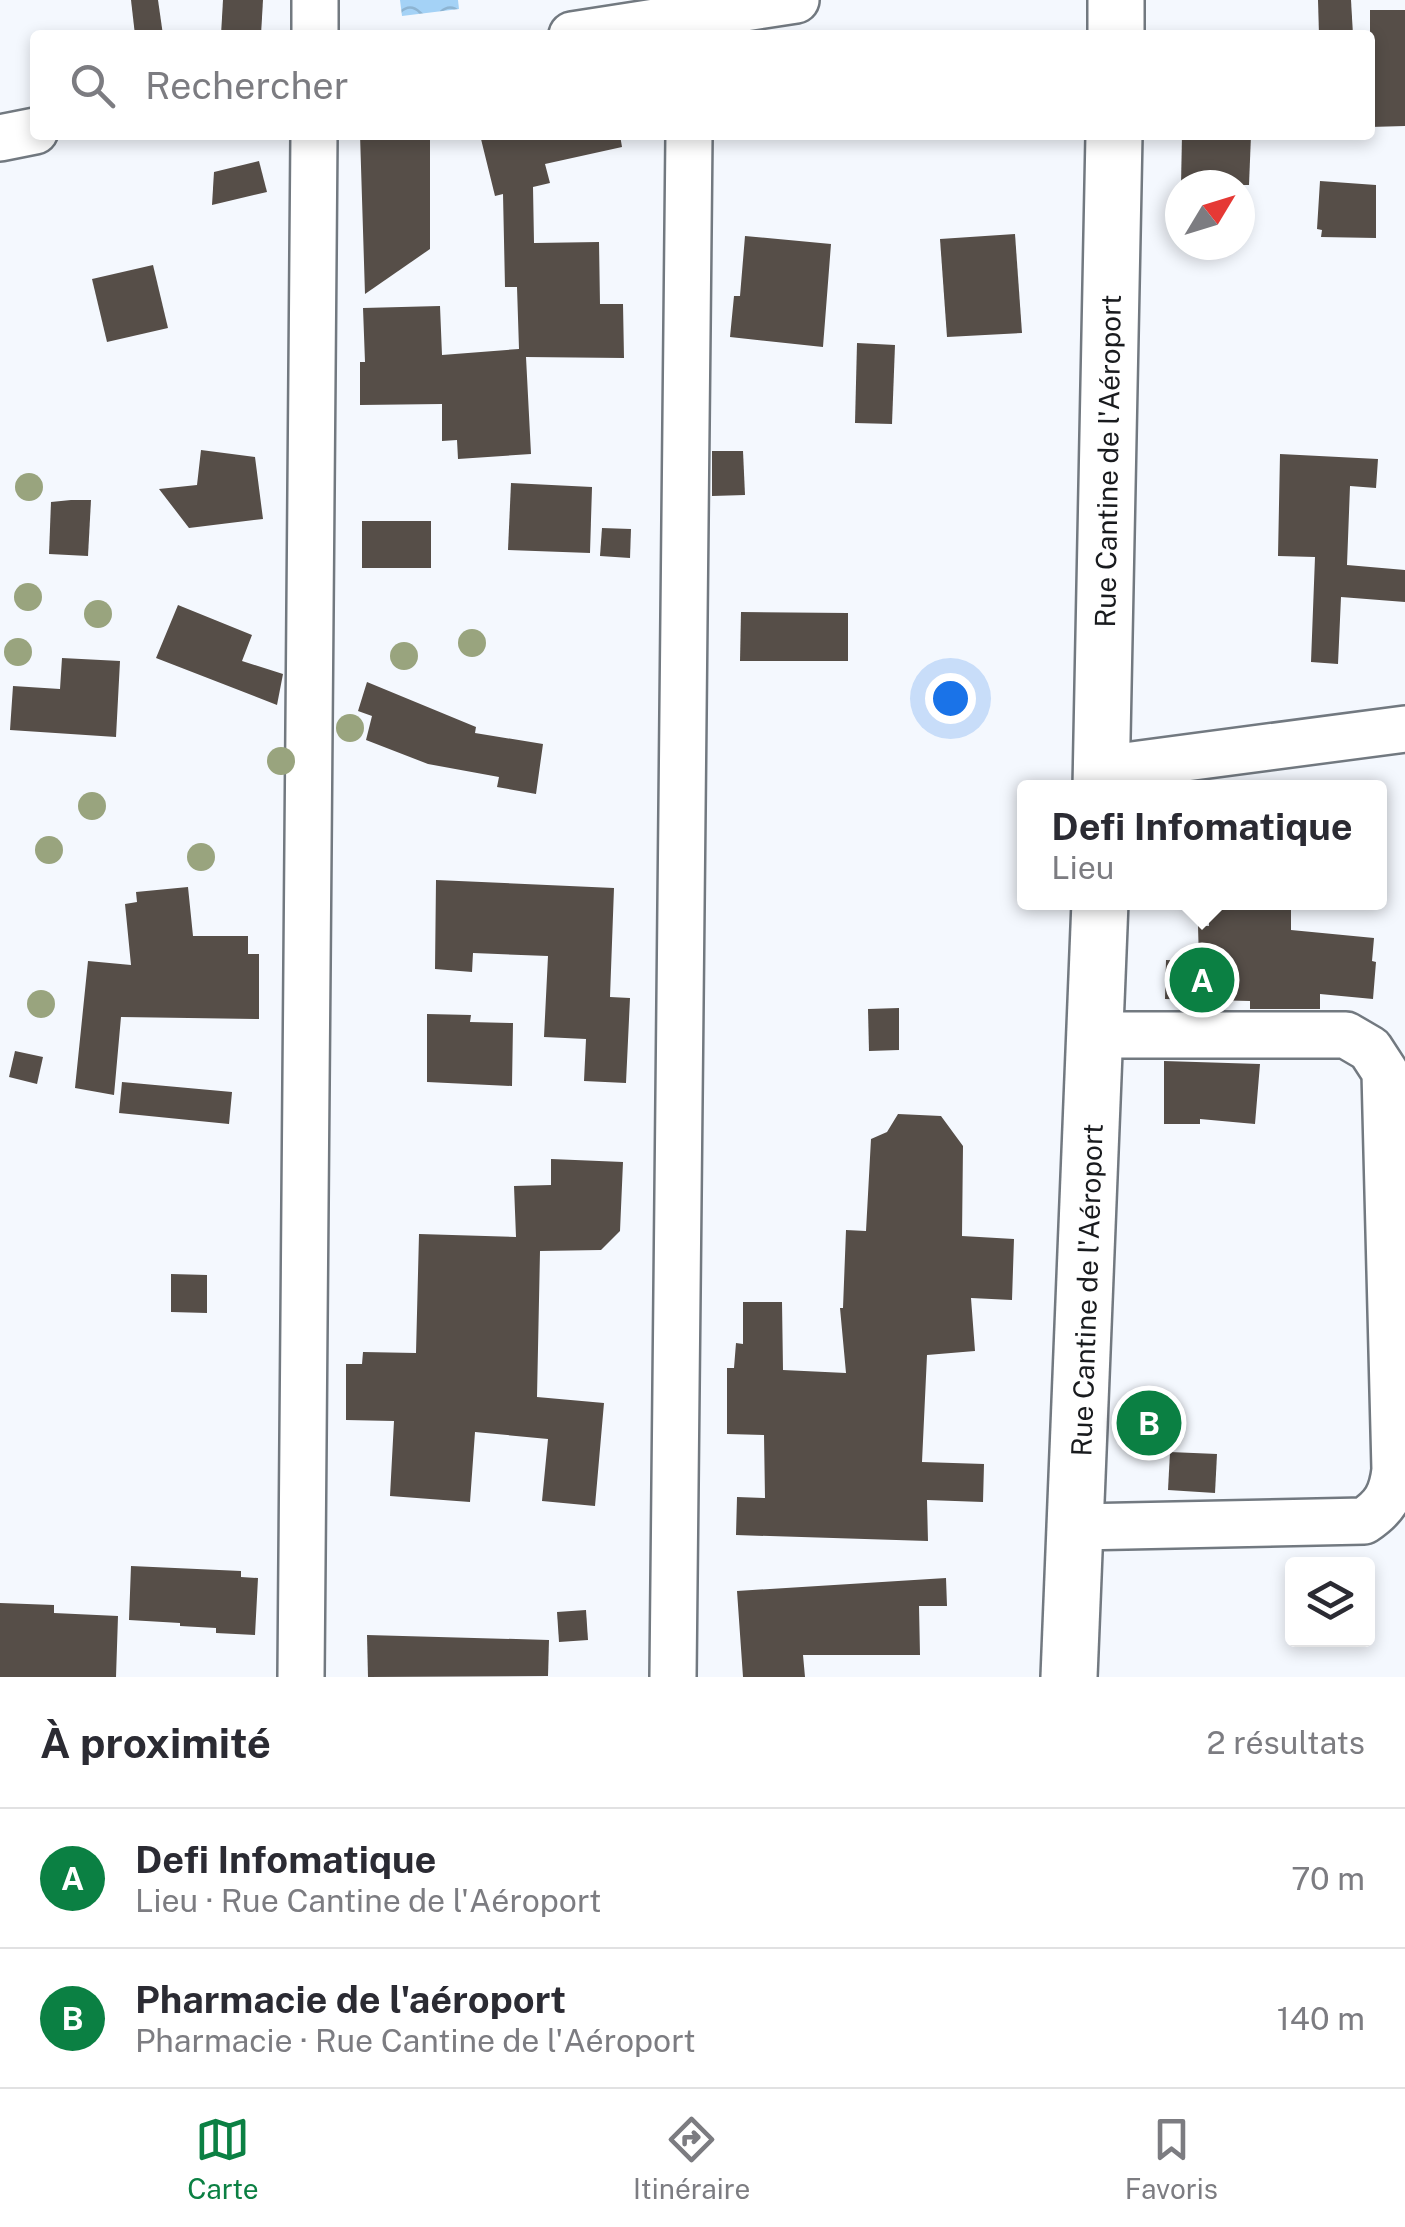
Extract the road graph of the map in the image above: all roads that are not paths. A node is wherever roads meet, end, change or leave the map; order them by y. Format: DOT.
graph roads {
  1 [pos="315,0"];
  2 [pos="796,0"];
  3 [pos="1116,0"];
  4 [pos="690,17"];
  5 [pos="315,30"];
  6 [pos="605,30"];
  7 [pos="1116,30"];
  8 [pos="30,133"];
  9 [pos="0,138"];
  10 [pos="314,140"];
  11 [pos="689,140"];
  12 [pos="1114,140"];
  13 [pos="1405,728"];
  14 [pos="1102,778"];
  15 [pos="1100,910"];
  16 [pos="1096,1035"];
  17 [pos="1397,1219"];
  18 [pos="1078,1528"];
  19 [pos="301,1677"];
  20 [pos="673,1677"];
  21 [pos="1070,1677"];
  1 -- 5 [label="street"];
  2 -- 4 [label="street"];
  3 -- 7 [label="main road"];
  4 -- 6 [label="street"];
  8 -- 9 [label="street"];
  10 -- 19 [label="street"];
  11 -- 20 [label="street"];
  12 -- 14 [label="main road, Rue Cantine de l'Aéroport"];
  13 -- 14 [label="street"];
  15 -- 16 [label="main road, Rue Cantine de l'Aéroport"];
  16 -- 17 [label="street"];
  16 -- 18 [label="main road, Rue Cantine de l'Aéroport"];
  17 -- 18 [label="street"];
  18 -- 21 [label="main road, Rue Cantine de l'Aéroport"];
}
